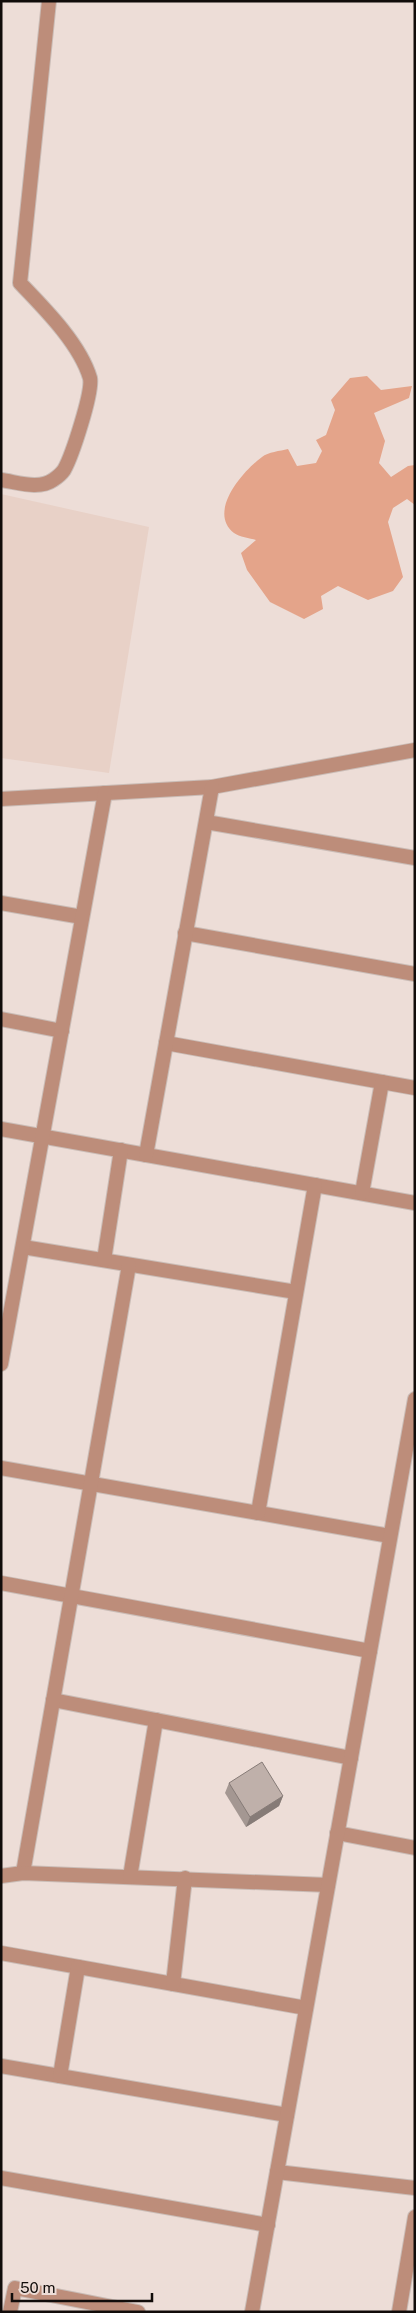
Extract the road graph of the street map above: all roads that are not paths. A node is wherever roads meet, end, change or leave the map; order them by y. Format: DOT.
graph roads {
  1 [pos="49,1"];
  2 [pos="1,480"];
  3 [pos="415,750"];
  4 [pos="212,787"];
  5 [pos="105,793"];
  6 [pos="1,800"];
  7 [pos="206,822"];
  8 [pos="415,858"];
  9 [pos="1,902"];
  10 [pos="82,917"];
  11 [pos="185,933"];
  12 [pos="415,974"];
  13 [pos="1,1019"];
  14 [pos="62,1031"];
  15 [pos="166,1044"];
  16 [pos="382,1082"];
  17 [pos="415,1088"];
  18 [pos="1,1129"];
  19 [pos="42,1136"];
  20 [pos="121,1150"];
  21 [pos="146,1155"];
  22 [pos="315,1185"];
  23 [pos="362,1193"];
  24 [pos="415,1203"];
  25 [pos="23,1247"];
  26 [pos="104,1260"];
  27 [pos="130,1264"];
  28 [pos="296,1292"];
  29 [pos="2,1357"];
  30 [pos="415,1399"];
  31 [pos="411,1445"];
  32 [pos="1,1468"];
  33 [pos="91,1484"];
  34 [pos="258,1513"];
  35 [pos="390,1536"];
  36 [pos="1,1583"];
  37 [pos="72,1596"];
  38 [pos="370,1651"];
  39 [pos="53,1700"];
  40 [pos="156,1720"];
  41 [pos="351,1758"];
  42 [pos="337,1834"];
  43 [pos="415,1848"];
  44 [pos="23,1873"];
  45 [pos="1,1876"];
  46 [pos="130,1877"];
  47 [pos="185,1878"];
  48 [pos="328,1885"];
  49 [pos="1,1954"];
  50 [pos="78,1967"];
  51 [pos="173,1984"];
  52 [pos="306,2008"];
  53 [pos="1,2066"];
  54 [pos="60,2076"];
  55 [pos="287,2115"];
  56 [pos="277,2172"];
  57 [pos="1,2178"];
  58 [pos="415,2188"];
  59 [pos="415,2217"];
  60 [pos="268,2225"];
  61 [pos="10,2312"];
  62 [pos="138,2312"];
  63 [pos="252,2312"];
  64 [pos="399,2312"];
  1 -- 2 [label="street"];
  3 -- 4 [label="street"];
  4 -- 5 [label="street"];
  4 -- 7 [label="street"];
  5 -- 6 [label="street"];
  5 -- 10 [label="street"];
  7 -- 8 [label="street"];
  7 -- 11 [label="street"];
  9 -- 10 [label="street"];
  10 -- 14 [label="street"];
  11 -- 12 [label="street"];
  11 -- 15 [label="street"];
  13 -- 14 [label="street"];
  14 -- 19 [label="street"];
  15 -- 16 [label="street"];
  15 -- 21 [label="street"];
  16 -- 17 [label="street"];
  16 -- 23 [label="street"];
  18 -- 19 [label="street"];
  19 -- 20 [label="street"];
  19 -- 25 [label="street"];
  20 -- 21 [label="street"];
  20 -- 26 [label="street"];
  21 -- 22 [label="street"];
  22 -- 23 [label="street"];
  22 -- 28 [label="street"];
  23 -- 24 [label="street"];
  25 -- 26 [label="street"];
  25 -- 29 [label="street"];
  26 -- 27 [label="street"];
  27 -- 28 [label="street"];
  27 -- 33 [label="street"];
  28 -- 34 [label="street"];
  30 -- 31 [label="street"];
  31 -- 35 [label="street"];
  32 -- 33 [label="street"];
  33 -- 34 [label="street"];
  33 -- 37 [label="street"];
  34 -- 35 [label="street"];
  35 -- 38 [label="street"];
  36 -- 37 [label="street"];
  37 -- 38 [label="street"];
  37 -- 39 [label="street"];
  38 -- 41 [label="street"];
  39 -- 40 [label="street"];
  39 -- 44 [label="street"];
  40 -- 41 [label="street"];
  40 -- 46 [label="street"];
  41 -- 42 [label="street"];
  42 -- 43 [label="street"];
  42 -- 48 [label="street"];
  44 -- 45 [label="street"];
  44 -- 46 [label="street"];
  46 -- 47 [label="street"];
  47 -- 48 [label="street"];
  47 -- 51 [label="street"];
  48 -- 52 [label="street"];
  49 -- 50 [label="street"];
  50 -- 51 [label="street"];
  50 -- 54 [label="street"];
  51 -- 52 [label="street"];
  52 -- 55 [label="street"];
  53 -- 54 [label="street"];
  54 -- 55 [label="street"];
  55 -- 56 [label="street"];
  56 -- 58 [label="street"];
  56 -- 60 [label="street"];
  57 -- 60 [label="street"];
  59 -- 64 [label="street"];
  60 -- 63 [label="street"];
  61 -- 62 [label="street"];
}
